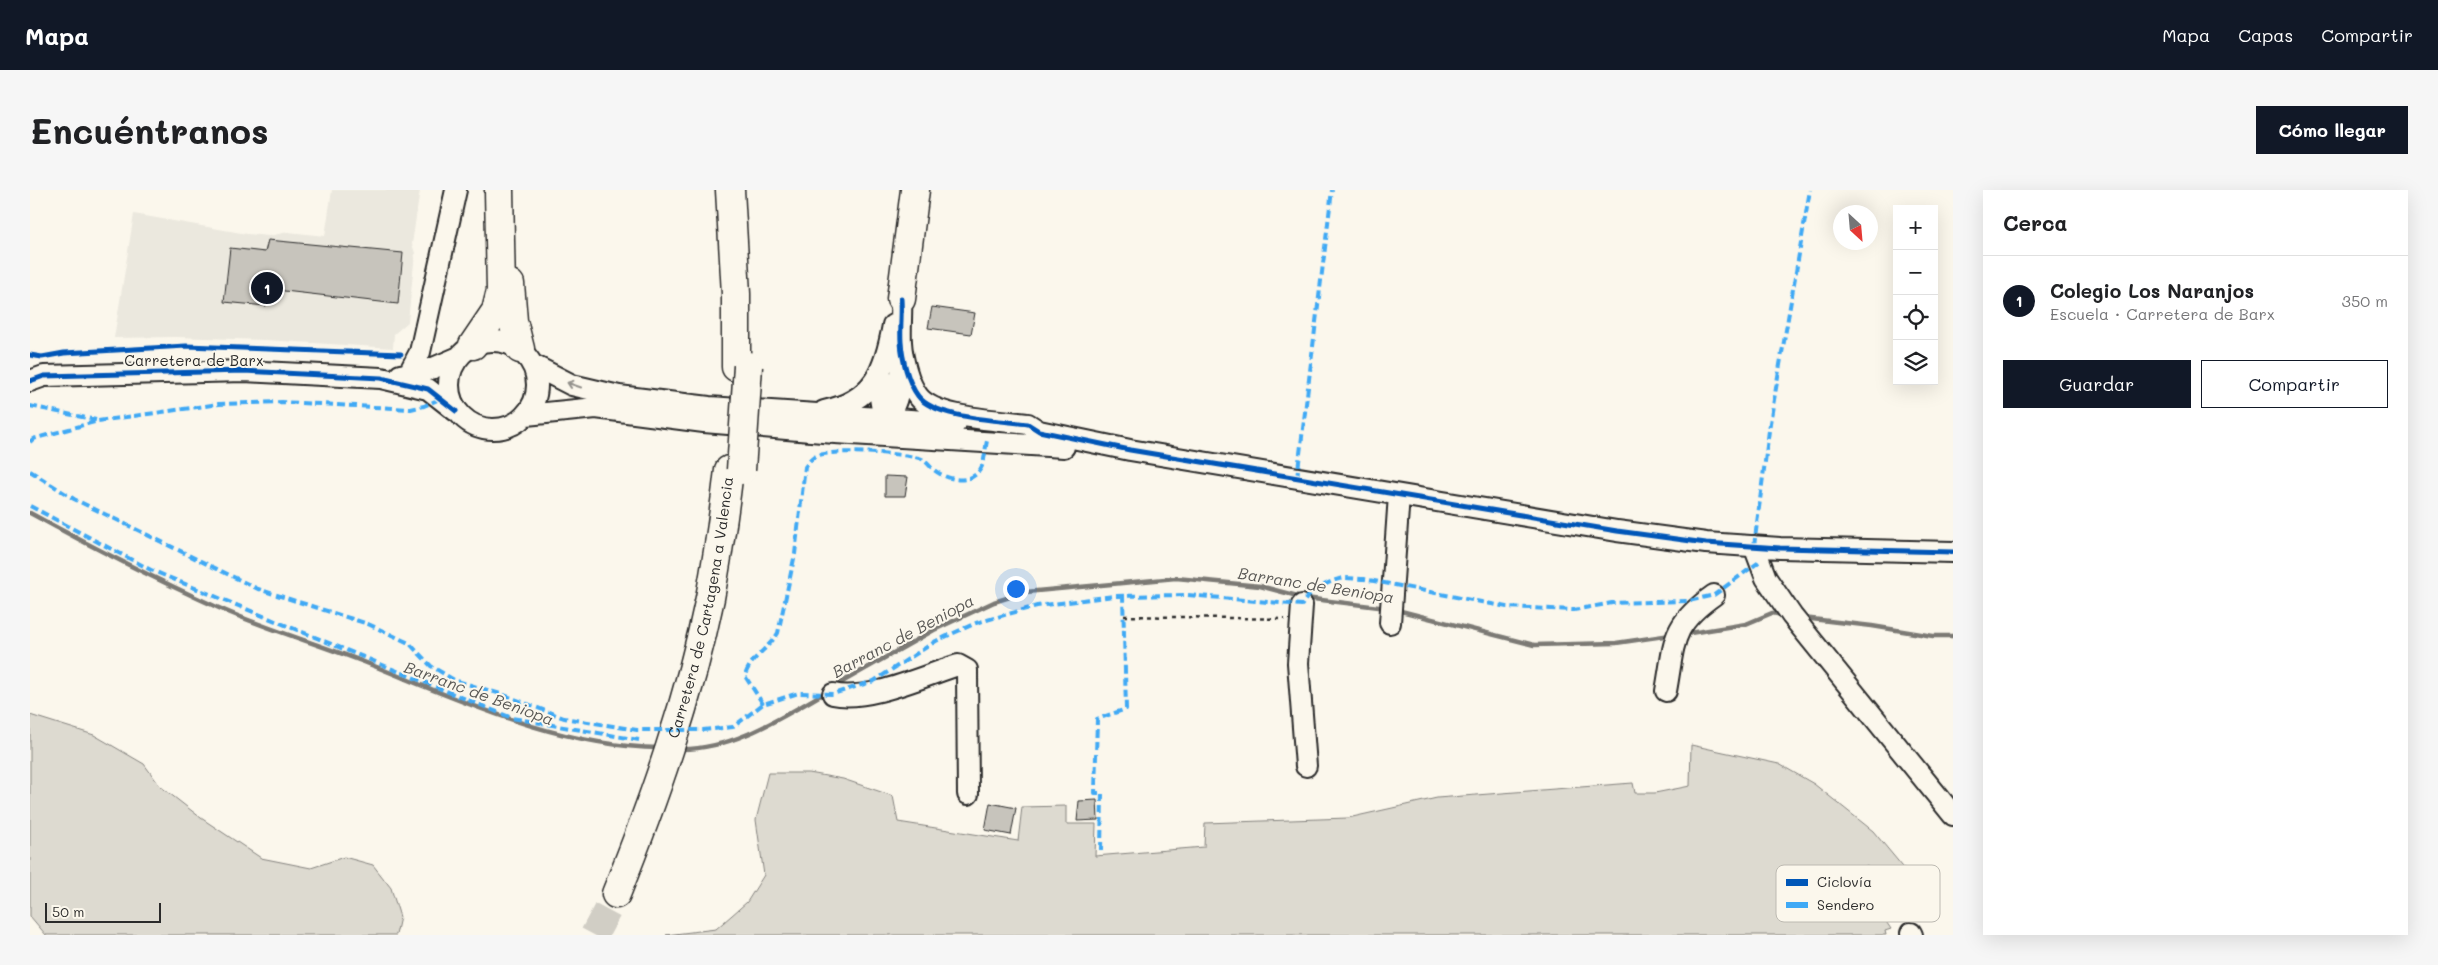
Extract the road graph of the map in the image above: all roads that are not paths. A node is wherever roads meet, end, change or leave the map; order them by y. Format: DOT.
graph roads {
  1 [pos="456,190"];
  2 [pos="499,190"];
  3 [pos="510,190"];
  4 [pos="913,192"];
  5 [pos="731,196"];
  6 [pos="901,299"];
  7 [pos="466,351"];
  8 [pos="903,355"];
  9 [pos="526,357"];
  10 [pos="409,373"];
  11 [pos="880,373"];
  12 [pos="32,378"];
  13 [pos="381,378"];
  14 [pos="456,410"];
  15 [pos="615,410"];
  16 [pos="810,414"];
  17 [pos="526,415"];
  18 [pos="885,420"];
  19 [pos="1039,430"];
  20 [pos="1015,442"];
  21 [pos="1130,450"];
  22 [pos="1399,495"];
  23 [pos="1754,546"];
  24 [pos="1953,552"];
  25 [pos="1714,595"];
  26 [pos="1300,612"];
  27 [pos="1390,623"];
  28 [pos="1666,691"];
  29 [pos="833,694"];
  30 [pos="1306,766"];
  31 [pos="968,794"];
  32 [pos="1953,815"];
  33 [pos="616,894"];
  1 -- 10 [label="street"];
  2 -- 7 [label="highway"];
  3 -- 9 [label="highway"];
  4 -- 6 [label="highway"];
  5 -- 33 [label="highway, Carretera de Cartagena a Valencia"];
  6 -- 8 [label="street"];
  6 -- 11 [label="street"];
  7 -- 9 [label="street"];
  7 -- 10 [label="street"];
  7 -- 14 [label="street"];
  8 -- 18 [label="street"];
  8 -- 19 [label="street"];
  16 -- 9 [label="street, one-way"];
  9 -- 17 [label="street"];
  10 -- 13 [label="street"];
  11 -- 16 [label="street"];
  11 -- 18 [label="street"];
  12 -- 13 [label="street, Carretera de Barx"];
  13 -- 14 [label="street"];
  14 -- 17 [label="street"];
  15 -- 17 [label="street"];
  15 -- 18 [label="street"];
  15 -- 20 [label="street"];
  16 -- 18 [label="street"];
  18 -- 19 [label="street"];
  18 -- 20 [label="street"];
  19 -- 21 [label="street"];
  20 -- 21 [label="street"];
  21 -- 22 [label="street"];
  22 -- 23 [label="street"];
  22 -- 27 [label="street"];
  23 -- 24 [label="street"];
  23 -- 32 [label="street"];
  25 -- 28 [label="street"];
  26 -- 30 [label="street"];
  29 -- 31 [label="street"];
}
